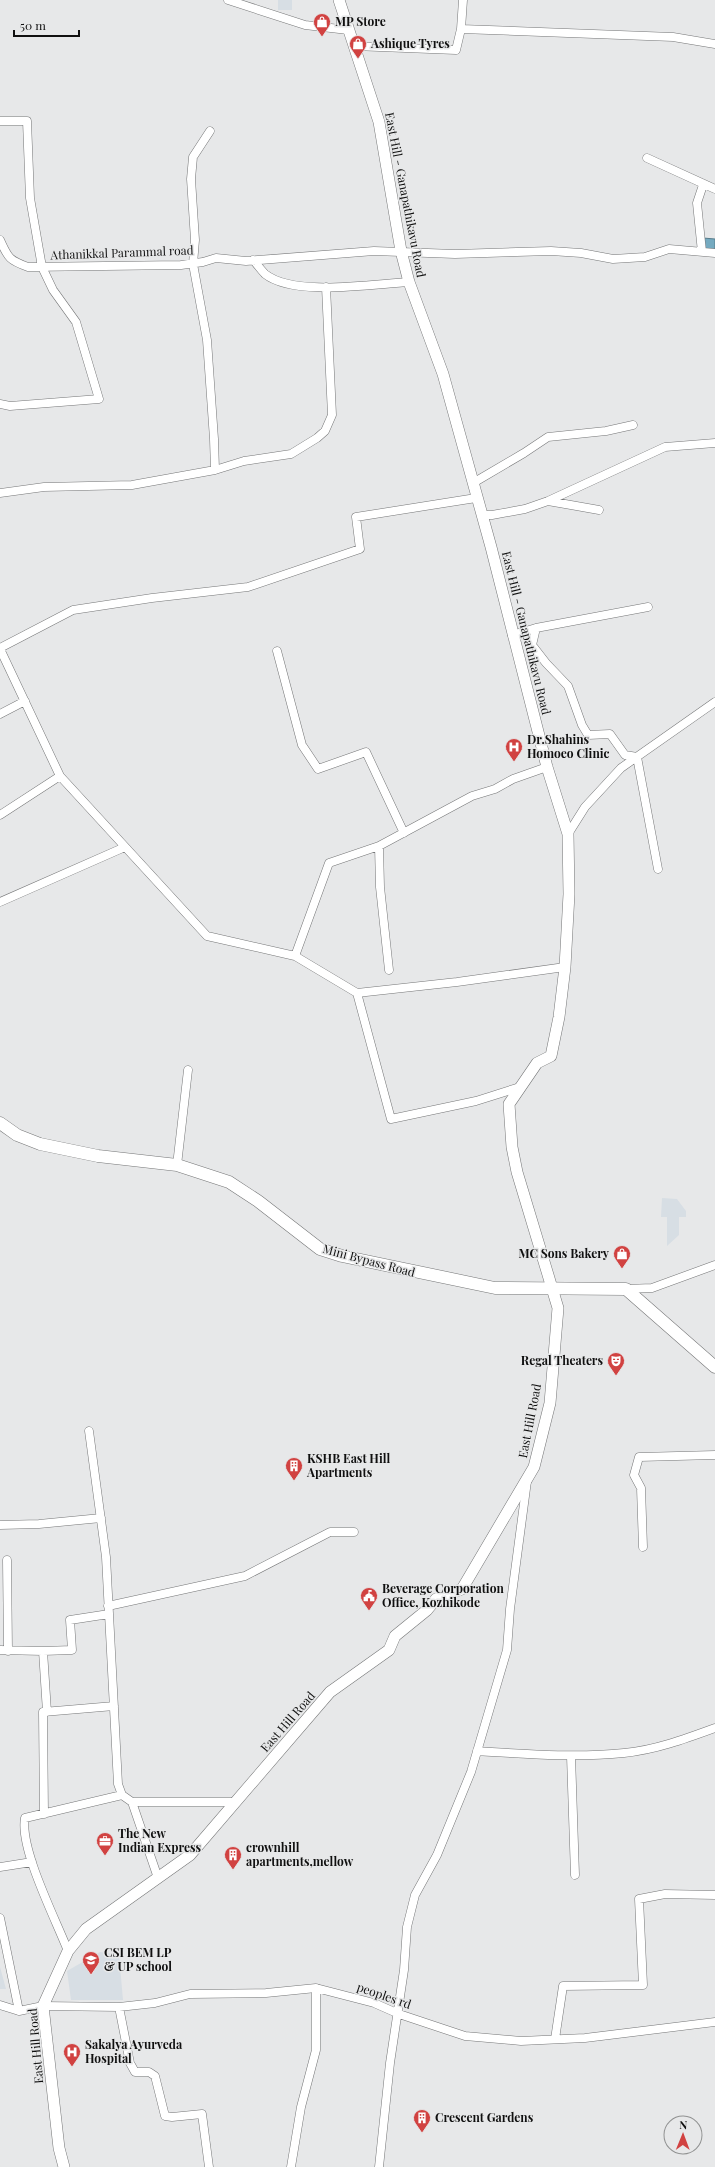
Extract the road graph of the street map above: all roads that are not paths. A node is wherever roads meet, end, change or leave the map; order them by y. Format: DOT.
graph roads {
  1 [pos="228,0"];
  2 [pos="339,0"];
  3 [pos="463,0"];
  4 [pos="461,29"];
  5 [pos="348,30"];
  6 [pos="715,44"];
  7 [pos="354,46"];
  8 [pos="0,121"];
  9 [pos="210,131"];
  10 [pos="647,158"];
  11 [pos="703,185"];
  12 [pos="715,189"];
  13 [pos="0,240"];
  14 [pos="401,251"];
  15 [pos="702,252"];
  16 [pos="715,253"];
  17 [pos="253,260"];
  18 [pos="193,264"];
  19 [pos="42,267"];
  20 [pos="409,282"];
  21 [pos="326,287"];
  22 [pos="0,404"];
  23 [pos="633,425"];
  24 [pos="715,443"];
  25 [pos="214,470"];
  26 [pos="473,483"];
  27 [pos="0,493"];
  28 [pos="476,498"];
  29 [pos="548,501"];
  30 [pos="599,510"];
  31 [pos="482,515"];
  32 [pos="648,607"];
  33 [pos="536,628"];
  34 [pos="512,635"];
  35 [pos="0,649"];
  36 [pos="276,651"];
  37 [pos="25,701"];
  38 [pos="715,702"];
  39 [pos="0,714"];
  40 [pos="637,757"];
  41 [pos="547,767"];
  42 [pos="60,776"];
  43 [pos="0,815"];
  44 [pos="404,833"];
  45 [pos="568,834"];
  46 [pos="380,846"];
  47 [pos="125,847"];
  48 [pos="658,869"];
  49 [pos="0,902"];
  50 [pos="295,956"];
  51 [pos="565,967"];
  52 [pos="389,970"];
  53 [pos="357,993"];
  54 [pos="188,1070"];
  55 [pos="520,1087"];
  56 [pos="0,1122"];
  57 [pos="177,1165"];
  58 [pos="715,1265"];
  59 [pos="626,1288"];
  60 [pos="553,1290"];
  61 [pos="715,1367"];
  62 [pos="89,1431"];
  63 [pos="715,1455"];
  64 [pos="528,1478"];
  65 [pos="101,1518"];
  66 [pos="0,1525"];
  67 [pos="354,1532"];
  68 [pos="644,1547"];
  69 [pos="7,1560"];
  70 [pos="109,1610"];
  71 [pos="4,1650"];
  72 [pos="43,1652"];
  73 [pos="114,1706"];
  74 [pos="47,1712"];
  75 [pos="715,1728"];
  76 [pos="477,1751"];
  77 [pos="571,1756"];
  78 [pos="122,1796"];
  79 [pos="132,1802"];
  80 [pos="236,1802"];
  81 [pos="44,1814"];
  82 [pos="32,1862"];
  83 [pos="0,1867"];
  84 [pos="575,1875"];
  85 [pos="158,1878"];
  86 [pos="715,1895"];
  87 [pos="0,1918"];
  88 [pos="68,1950"];
  89 [pos="316,1988"];
  90 [pos="0,2005"];
  91 [pos="43,2006"];
  92 [pos="118,2007"];
  93 [pos="19,2011"];
  94 [pos="398,2014"];
  95 [pos="715,2022"];
  96 [pos="555,2039"];
  97 [pos="64,2167"];
  98 [pos="208,2167"];
  99 [pos="291,2167"];
  100 [pos="378,2167"];
  1 -- 5 [label="street"];
  2 -- 5 [label="main road, East Hill - Ganapathikavu Road"];
  3 -- 4 [label="street"];
  4 -- 6 [label="street"];
  4 -- 7 [label="street"];
  5 -- 7 [label="main road, East Hill - Ganapathikavu Road"];
  7 -- 14 [label="main road, East Hill - Ganapathikavu Road"];
  8 -- 19 [label="street"];
  9 -- 18 [label="street"];
  10 -- 11 [label="street"];
  11 -- 12 [label="street"];
  11 -- 15 [label="street"];
  13 -- 19 [label="street, Athanikkal Parammal road"];
  14 -- 15 [label="street, Athanikkal Parammal road"];
  14 -- 17 [label="street, Athanikkal Parammal road"];
  14 -- 20 [label="main road, East Hill - Ganapathikavu Road"];
  15 -- 16 [label="street, Athanikkal Parammal road"];
  17 -- 18 [label="street, Athanikkal Parammal road"];
  17 -- 21 [label="street"];
  18 -- 19 [label="street, Athanikkal Parammal road"];
  18 -- 25 [label="street"];
  19 -- 22 [label="street"];
  20 -- 21 [label="street"];
  20 -- 26 [label="main road, East Hill - Ganapathikavu Road"];
  21 -- 25 [label="street"];
  23 -- 26 [label="street"];
  24 -- 29 [label="street"];
  25 -- 27 [label="street"];
  26 -- 28 [label="main road, East Hill - Ganapathikavu Road"];
  28 -- 31 [label="main road, East Hill - Ganapathikavu Road"];
  28 -- 35 [label="street"];
  29 -- 30 [label="street"];
  29 -- 31 [label="street"];
  31 -- 34 [label="main road, East Hill - Ganapathikavu Road"];
  32 -- 33 [label="street"];
  33 -- 34 [label="street"];
  33 -- 40 [label="street"];
  34 -- 41 [label="main road, East Hill - Ganapathikavu Road"];
  35 -- 37 [label="street"];
  36 -- 44 [label="street"];
  37 -- 39 [label="street"];
  37 -- 42 [label="street"];
  38 -- 40 [label="street"];
  40 -- 45 [label="street"];
  40 -- 48 [label="street"];
  41 -- 44 [label="street"];
  41 -- 45 [label="main road, East Hill - Ganapathikavu Road"];
  42 -- 43 [label="street"];
  42 -- 47 [label="street"];
  44 -- 46 [label="street"];
  45 -- 51 [label="main road, East Hill - Ganapathikavu Road"];
  46 -- 50 [label="street"];
  46 -- 52 [label="street"];
  47 -- 49 [label="street"];
  47 -- 50 [label="street"];
  50 -- 53 [label="street"];
  51 -- 53 [label="street"];
  51 -- 55 [label="main road, East Hill - Ganapathikavu Road"];
  53 -- 55 [label="street"];
  54 -- 57 [label="street"];
  55 -- 60 [label="main road, East Hill - Ganapathikavu Road"];
  56 -- 57 [label="main road, Mini Bypass Road"];
  57 -- 60 [label="main road, Mini Bypass Road"];
  58 -- 59 [label="street"];
  59 -- 60 [label="main road, Mini Bypass Road"];
  59 -- 61 [label="main road"];
  60 -- 64 [label="main road, East Hill Road"];
  62 -- 65 [label="street"];
  63 -- 68 [label="street"];
  64 -- 76 [label="street"];
  64 -- 80 [label="main road, East Hill Road"];
  65 -- 66 [label="street"];
  65 -- 70 [label="street"];
  67 -- 70 [label="street"];
  69 -- 71 [label="street"];
  70 -- 72 [label="street"];
  70 -- 73 [label="street"];
  71 -- 72 [label="street"];
  72 -- 74 [label="street"];
  73 -- 74 [label="street"];
  73 -- 78 [label="street"];
  74 -- 81 [label="street"];
  75 -- 77 [label="street"];
  76 -- 77 [label="street"];
  76 -- 94 [label="street"];
  77 -- 84 [label="street"];
  78 -- 79 [label="street"];
  78 -- 81 [label="street"];
  79 -- 80 [label="street"];
  79 -- 85 [label="street"];
  80 -- 85 [label="main road, East Hill Road"];
  81 -- 82 [label="street"];
  82 -- 83 [label="street"];
  82 -- 88 [label="street"];
  85 -- 88 [label="main road, East Hill Road"];
  86 -- 96 [label="street"];
  87 -- 93 [label="street"];
  88 -- 91 [label="main road, East Hill Road"];
  89 -- 92 [label="street, peoples rd"];
  89 -- 94 [label="street, peoples rd"];
  89 -- 99 [label="street"];
  90 -- 93 [label="street"];
  91 -- 92 [label="street, peoples rd"];
  91 -- 93 [label="street, peoples rd"];
  91 -- 97 [label="main road, East Hill Road"];
  92 -- 98 [label="street"];
  94 -- 96 [label="street, peoples rd"];
  94 -- 100 [label="street"];
  95 -- 96 [label="street, peoples rd"];
}
